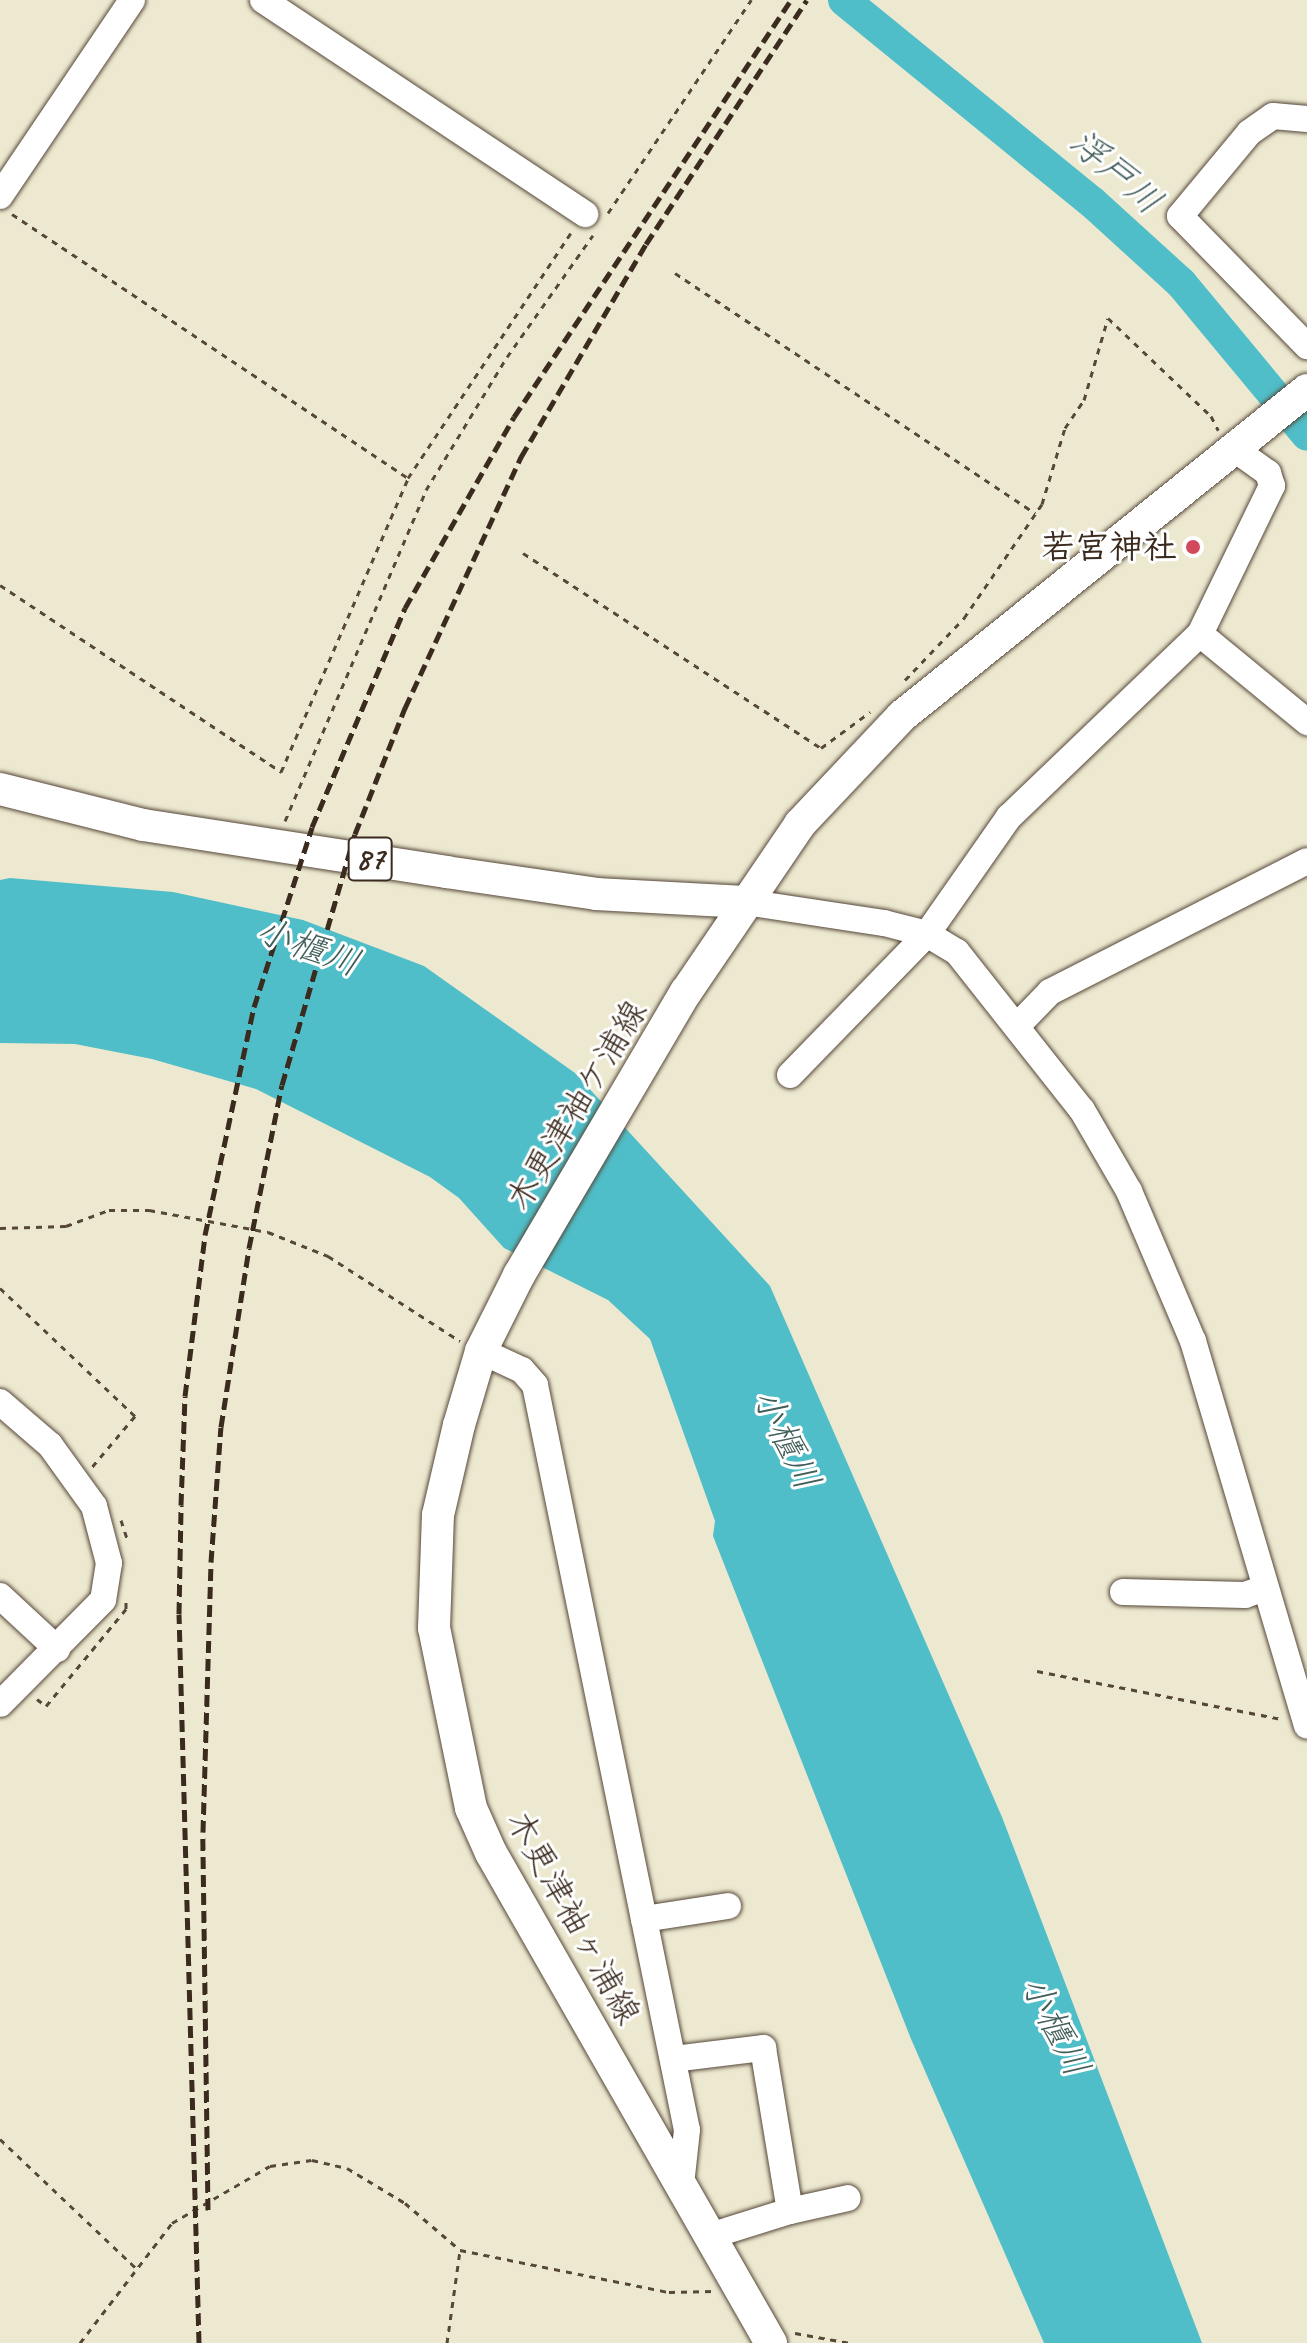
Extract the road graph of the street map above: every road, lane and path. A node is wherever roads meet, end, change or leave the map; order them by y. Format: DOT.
graph roads {
  1 [pos="132,0"];
  2 [pos="263,0"];
  3 [pos="751,0"];
  4 [pos="1307,119"];
  5 [pos="0,196"];
  6 [pos="0,206"];
  7 [pos="596,219"];
  8 [pos="675,273"];
  9 [pos="1307,346"];
  10 [pos="1307,390"];
  11 [pos="1233,448"];
  12 [pos="408,478"];
  13 [pos="1035,513"];
  14 [pos="523,553"];
  15 [pos="0,585"];
  16 [pos="1200,634"];
  17 [pos="904,681"];
  18 [pos="871,711"];
  19 [pos="1307,722"];
  20 [pos="0,789"];
  21 [pos="276,843"];
  22 [pos="1307,861"];
  23 [pos="745,902"];
  24 [pos="927,934"];
  25 [pos="1018,1025"];
  26 [pos="790,1075"];
  27 [pos="0,1228"];
  28 [pos="481,1351"];
  29 [pos="0,1402"];
  30 [pos="1264,1588"];
  31 [pos="1123,1592"];
  32 [pos="0,1596"];
  33 [pos="57,1649"];
  34 [pos="1037,1671"];
  35 [pos="0,1704"];
  36 [pos="1307,1725"];
  37 [pos="728,1906"];
  38 [pos="644,1919"];
  39 [pos="673,2059"];
  40 [pos="0,2139"];
  41 [pos="681,2185"];
  42 [pos="848,2198"];
  43 [pos="790,2211"];
  44 [pos="710,2236"];
  45 [pos="460,2250"];
  46 [pos="136,2268"];
  47 [pos="741,2290"];
  48 [pos="767,2336"];
  49 [pos="80,2343"];
  50 [pos="447,2343"];
  51 [pos="850,2343"];
  1 -- 5 [label="street"];
  2 -- 7 [label="street"];
  3 -- 7 [label="path"];
  4 -- 9 [label="street"];
  6 -- 12 [label="path"];
  7 -- 12 [label="path"];
  7 -- 21 [label="path"];
  8 -- 13 [label="path"];
  10 -- 11 [label="main road, 木更津袖ケ浦線"];
  11 -- 13 [label="path"];
  11 -- 16 [label="street"];
  11 -- 23 [label="main road, 木更津袖ケ浦線"];
  12 -- 15 [label="path"];
  13 -- 17 [label="path"];
  14 -- 18 [label="path"];
  16 -- 19 [label="street"];
  16 -- 24 [label="street"];
  20 -- 21 [label="main road, 87"];
  21 -- 23 [label="main road, 87"];
  22 -- 25 [label="street"];
  23 -- 24 [label="street"];
  23 -- 28 [label="main road, 木更津袖ケ浦線"];
  24 -- 25 [label="street"];
  24 -- 26 [label="street"];
  25 -- 30 [label="street"];
  27 -- 28 [label="path"];
  28 -- 38 [label="street"];
  28 -- 41 [label="main road, 木更津袖ヶ浦線"];
  29 -- 33 [label="street"];
  30 -- 31 [label="street"];
  30 -- 36 [label="street"];
  32 -- 33 [label="street"];
  33 -- 35 [label="street"];
  34 -- 36 [label="path"];
  37 -- 38 [label="street"];
  38 -- 39 [label="street"];
  39 -- 41 [label="street"];
  39 -- 43 [label="street"];
  40 -- 46 [label="path"];
  41 -- 44 [label="main road, 木更津袖ヶ浦線"];
  42 -- 43 [label="street"];
  43 -- 44 [label="street"];
  44 -- 47 [label="main road, 木更津袖ヶ浦線"];
  45 -- 46 [label="path"];
  45 -- 47 [label="path"];
  45 -- 50 [label="path"];
  46 -- 49 [label="path"];
  47 -- 48 [label="main road, 木更津袖ヶ浦線"];
  48 -- 51 [label="path"];
}
